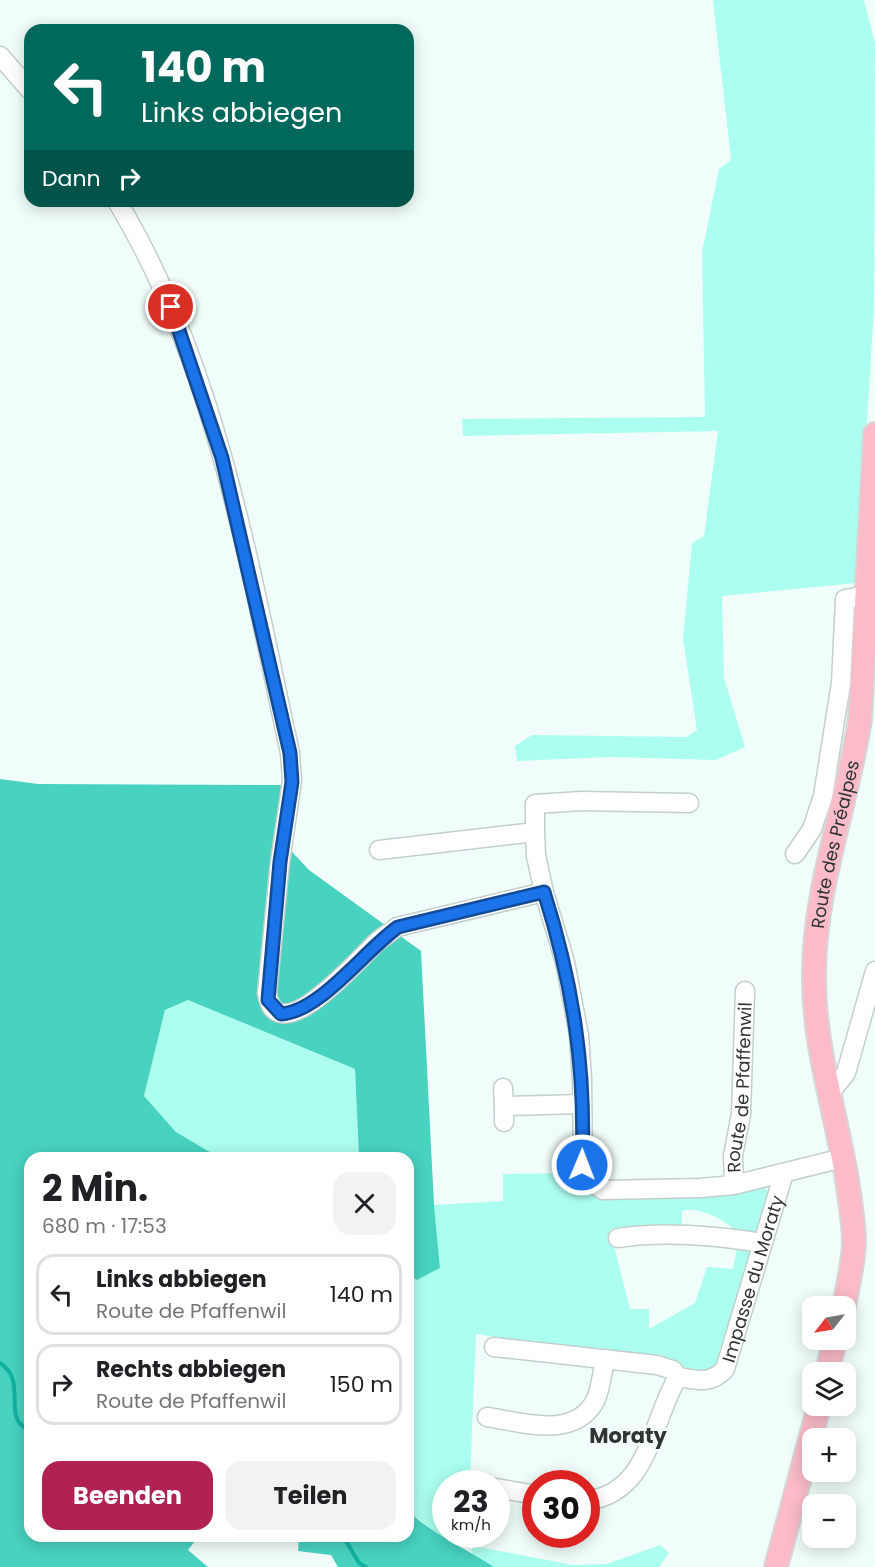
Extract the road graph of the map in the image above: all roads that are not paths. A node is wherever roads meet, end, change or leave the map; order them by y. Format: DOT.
graph roads {
  1 [pos="0,56"];
  2 [pos="24,83"];
  3 [pos="120,207"];
  4 [pos="875,434"];
  5 [pos="868,595"];
  6 [pos="689,803"];
  7 [pos="535,832"];
  8 [pos="379,850"];
  9 [pos="795,854"];
  10 [pos="544,892"];
  11 [pos="875,971"];
  12 [pos="746,991"];
  13 [pos="830,1093"];
  14 [pos="582,1104"];
  15 [pos="504,1105"];
  16 [pos="843,1158"];
  17 [pos="784,1173"];
  18 [pos="734,1185"];
  19 [pos="618,1238"];
  20 [pos="762,1243"];
  21 [pos="846,1296"];
  22 [pos="494,1347"];
  23 [pos="605,1359"];
  24 [pos="678,1377"];
  25 [pos="816,1416"];
  26 [pos="487,1417"];
  27 [pos="600,1498"];
  28 [pos="777,1567"];
  1 -- 2 [label="street"];
  3 -- 10 [label="street"];
  4 -- 5 [label="main road, Route des Préalpes"];
  5 -- 9 [label="street, Route des Préalpes"];
  5 -- 13 [label="main road, Route des Préalpes"];
  6 -- 7 [label="street, Route de Pfaffenwil"];
  7 -- 8 [label="street"];
  7 -- 10 [label="street, Route de Pfaffenwil"];
  10 -- 14 [label="street, Route de Pfaffenwil"];
  11 -- 13 [label="street"];
  12 -- 18 [label="street, Route de Pfaffenwil"];
  13 -- 16 [label="main road, Route des Préalpes"];
  14 -- 15 [label="street"];
  14 -- 18 [label="street, Route de Pfaffenwil"];
  16 -- 17 [label="street, Route de Pfaffenwil"];
  16 -- 21 [label="main road, Route des Préalpes"];
  17 -- 18 [label="street, Route de Pfaffenwil"];
  17 -- 20 [label="street, Impasse du Moraty"];
  19 -- 20 [label="street"];
  20 -- 24 [label="street, Impasse du Moraty"];
  22 -- 23 [label="street, Impasse du Moraty"];
  23 -- 24 [label="street, Impasse du Moraty"];
  23 -- 26 [label="street"];
  24 -- 27 [label="street"];
  25 -- 28 [label="main road"];
}
